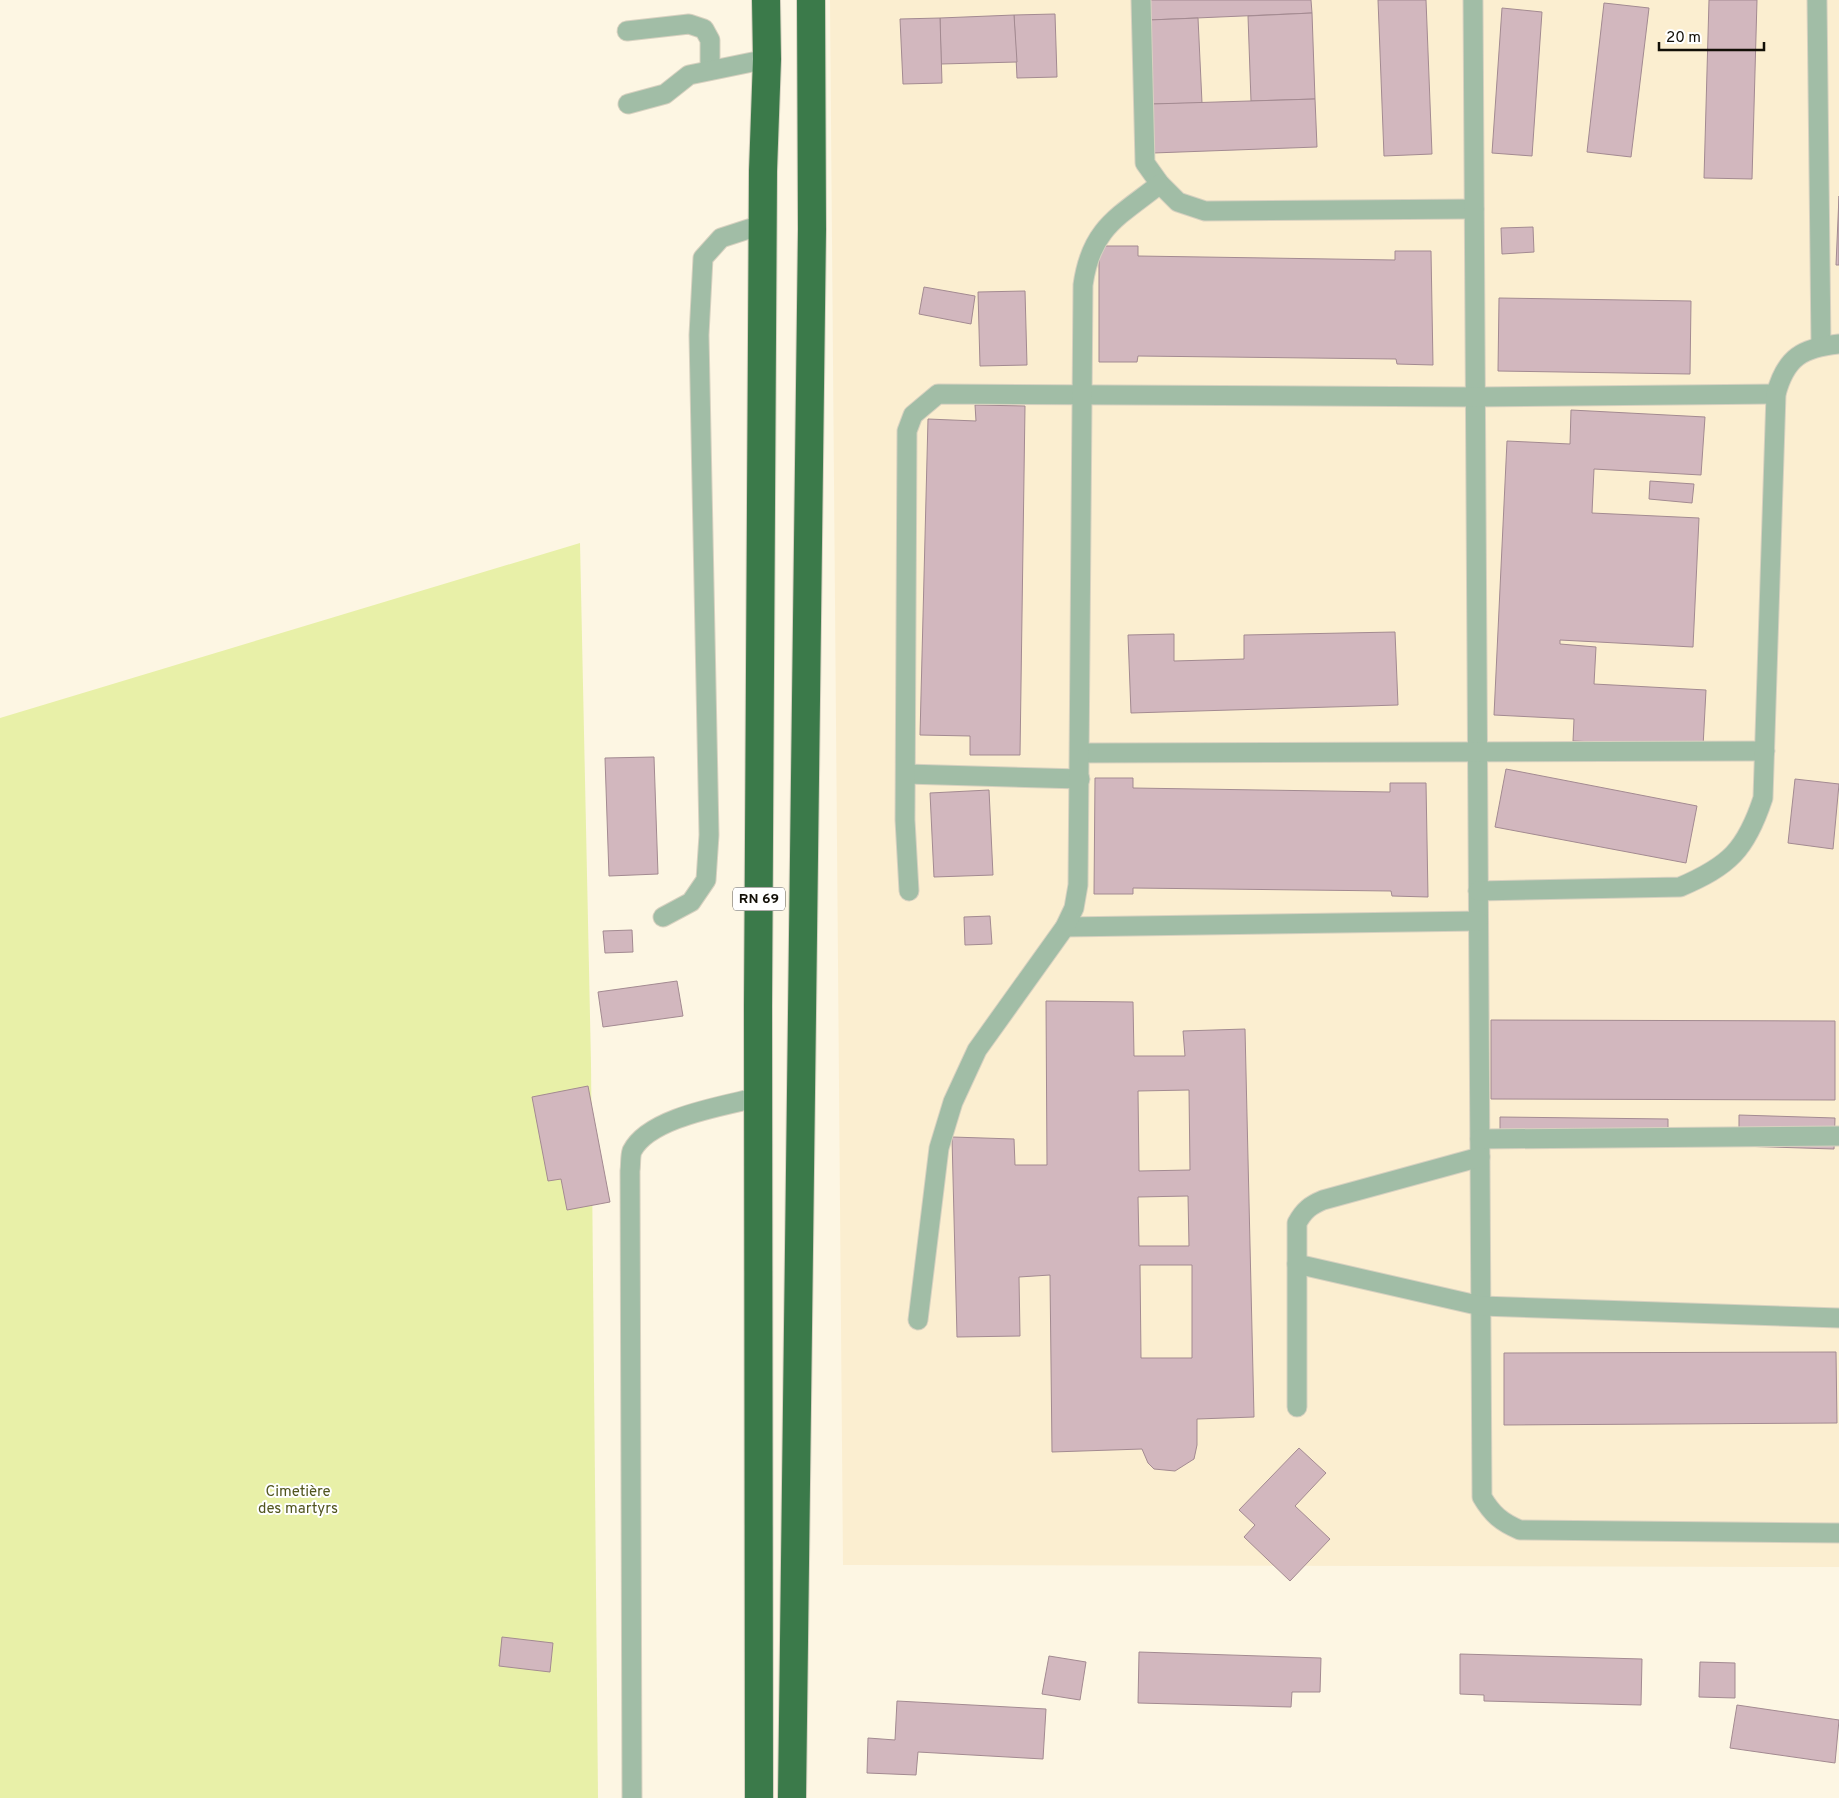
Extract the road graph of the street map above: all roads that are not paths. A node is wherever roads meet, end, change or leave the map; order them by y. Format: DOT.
graph roads {
  1 [pos="766,0"];
  2 [pos="811,0"];
  3 [pos="1141,0"];
  4 [pos="1473,0"];
  5 [pos="1817,0"];
  6 [pos="627,31"];
  7 [pos="767,59"];
  8 [pos="710,70"];
  9 [pos="628,104"];
  10 [pos="1160,184"];
  11 [pos="1474,209"];
  12 [pos="764,224"];
  13 [pos="1830,345"];
  14 [pos="1776,394"];
  15 [pos="1082,395"];
  16 [pos="1474,397"];
  17 [pos="1766,750"];
  18 [pos="1477,752"];
  19 [pos="1080,753"];
  20 [pos="906,774"];
  21 [pos="1080,779"];
  22 [pos="909,891"];
  23 [pos="1478,891"];
  24 [pos="663,917"];
  25 [pos="1478,921"];
  26 [pos="1065,927"];
  27 [pos="759,1097"];
  28 [pos="1839,1136"];
  29 [pos="1480,1148"];
  30 [pos="1297,1264"];
  31 [pos="1481,1306"];
  32 [pos="1839,1318"];
  33 [pos="918,1320"];
  34 [pos="1298,1407"];
  35 [pos="1839,1534"];
  36 [pos="632,1798"];
  37 [pos="759,1798"];
  38 [pos="792,1798"];
  1 -- 7 [label="highway, RN 69"];
  2 -- 38 [label="highway, RN 69"];
  3 -- 10 [label="lane"];
  4 -- 11 [label="lane"];
  5 -- 13 [label="lane"];
  6 -- 8 [label="lane"];
  7 -- 8 [label="lane"];
  7 -- 12 [label="highway, RN 69"];
  8 -- 9 [label="lane"];
  10 -- 11 [label="lane"];
  10 -- 15 [label="lane"];
  11 -- 16 [label="lane"];
  12 -- 24 [label="lane"];
  12 -- 27 [label="highway, RN 69"];
  13 -- 14 [label="lane"];
  14 -- 16 [label="lane"];
  14 -- 17 [label="lane"];
  15 -- 16 [label="lane"];
  15 -- 19 [label="lane"];
  15 -- 20 [label="lane"];
  16 -- 18 [label="lane"];
  17 -- 18 [label="lane"];
  17 -- 23 [label="lane"];
  18 -- 19 [label="lane"];
  18 -- 23 [label="lane"];
  19 -- 21 [label="lane"];
  20 -- 21 [label="lane"];
  20 -- 22 [label="lane"];
  21 -- 26 [label="lane"];
  23 -- 25 [label="lane"];
  25 -- 26 [label="lane"];
  25 -- 29 [label="lane"];
  26 -- 33 [label="lane"];
  27 -- 36 [label="lane"];
  27 -- 37 [label="highway, RN 69"];
  28 -- 29 [label="lane"];
  29 -- 30 [label="lane"];
  29 -- 31 [label="lane"];
  30 -- 31 [label="lane"];
  30 -- 34 [label="lane"];
  31 -- 32 [label="lane"];
  31 -- 35 [label="lane"];
}
